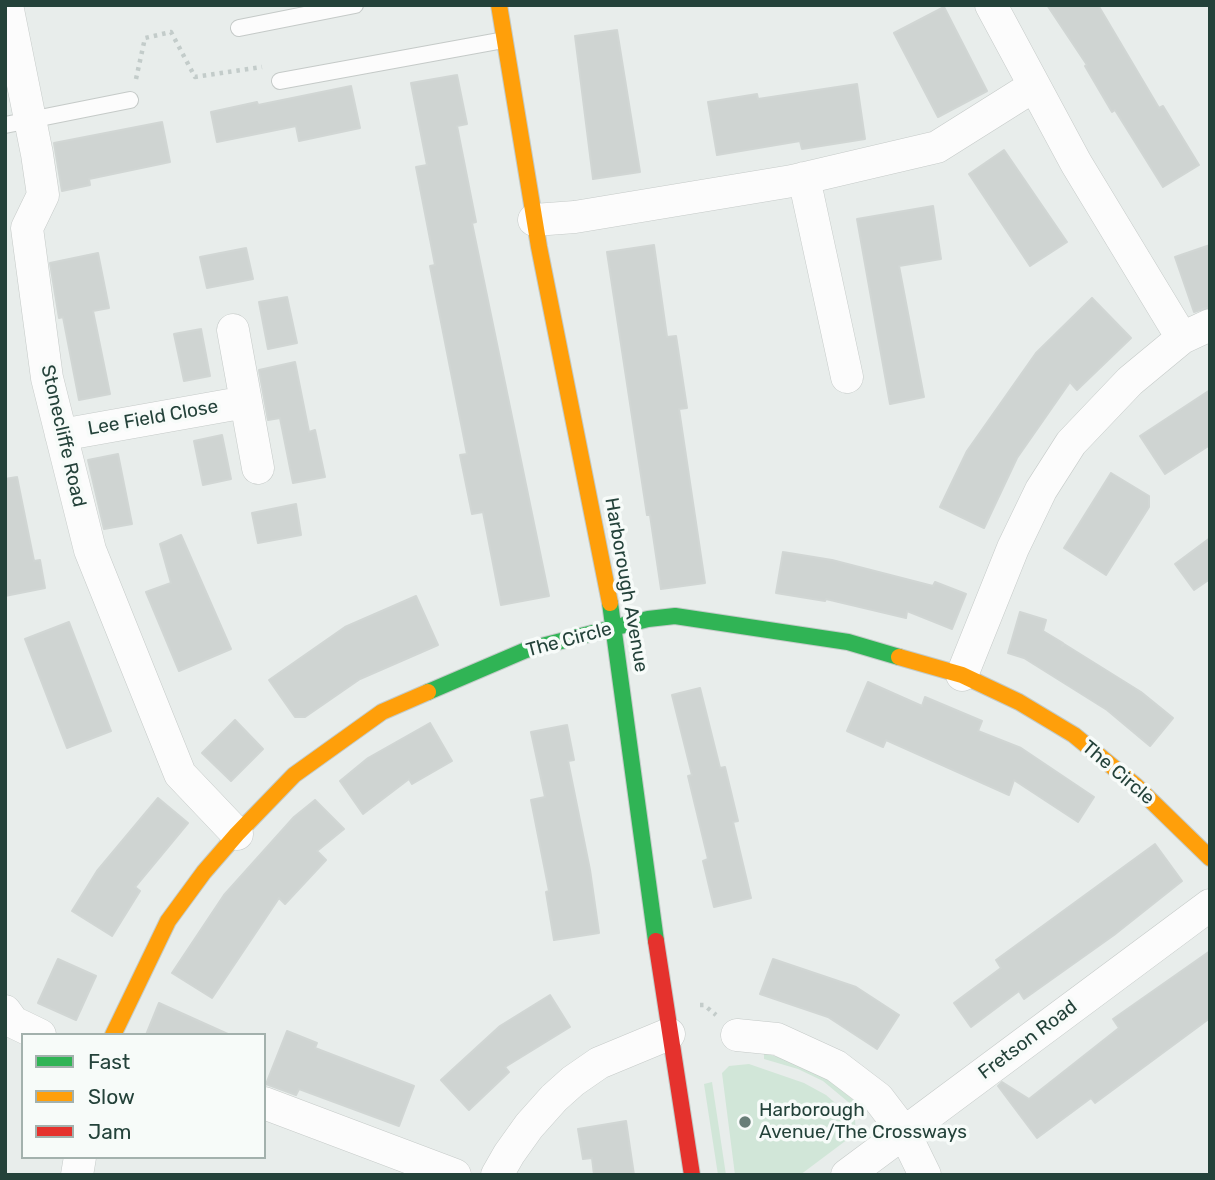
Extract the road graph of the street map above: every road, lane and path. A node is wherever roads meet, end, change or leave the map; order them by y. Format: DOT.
graph roads {
  1 [pos="7,5"];
  2 [pos="355,5"];
  3 [pos="499,5"];
  4 [pos="991,5"];
  5 [pos="239,29"];
  6 [pos="504,40"];
  7 [pos="141,63"];
  8 [pos="280,81"];
  9 [pos="1034,86"];
  10 [pos="130,100"];
  11 [pos="17,122"];
  12 [pos="804,178"];
  13 [pos="534,220"];
  14 [pos="1210,325"];
  15 [pos="233,330"];
  16 [pos="1182,338"];
  17 [pos="846,377"];
  18 [pos="246,402"];
  19 [pos="61,435"];
  20 [pos="258,468"];
  21 [pos="615,628"];
  22 [pos="962,675"];
  23 [pos="237,834"];
  24 [pos="1210,858"];
  25 [pos="1210,905"];
  26 [pos="5,1011"];
  27 [pos="36,1033"];
  28 [pos="114,1033"];
  29 [pos="669,1034"];
  30 [pos="737,1035"];
  31 [pos="266,1104"];
  32 [pos="904,1132"];
  33 [pos="456,1175"];
  34 [pos="497,1175"];
  35 [pos="692,1175"];
  36 [pos="846,1175"];
  37 [pos="925,1175"];
  1 -- 11 [label="street, Stonecliffe Road"];
  2 -- 5 [label="lane"];
  3 -- 6 [label="street, Harborough Avenue"];
  4 -- 9 [label="street"];
  6 -- 8 [label="lane"];
  6 -- 13 [label="street, Harborough Avenue"];
  7 -- 8 [label="path"];
  9 -- 12 [label="street"];
  9 -- 16 [label="street"];
  10 -- 11 [label="lane"];
  11 -- 19 [label="street, Stonecliffe Road"];
  12 -- 13 [label="street"];
  12 -- 17 [label="street"];
  13 -- 21 [label="street, Harborough Avenue"];
  14 -- 16 [label="street"];
  15 -- 18 [label="street, Lee Field Close"];
  16 -- 22 [label="street"];
  18 -- 19 [label="street, Lee Field Close"];
  18 -- 20 [label="street, Lee Field Close"];
  19 -- 23 [label="street, Stonecliffe Road"];
  21 -- 22 [label="street, The Circle"];
  21 -- 23 [label="street, The Circle"];
  21 -- 29 [label="street, Harborough Avenue"];
  22 -- 24 [label="street, The Circle"];
  23 -- 28 [label="street, The Circle"];
  25 -- 32 [label="street, Fretson Road"];
  26 -- 27 [label="street"];
  29 -- 34 [label="street"];
  29 -- 35 [label="street, Harborough Avenue"];
  30 -- 32 [label="street"];
  31 -- 33 [label="street"];
  32 -- 36 [label="street, Fretson Road"];
  32 -- 37 [label="street"];
}
